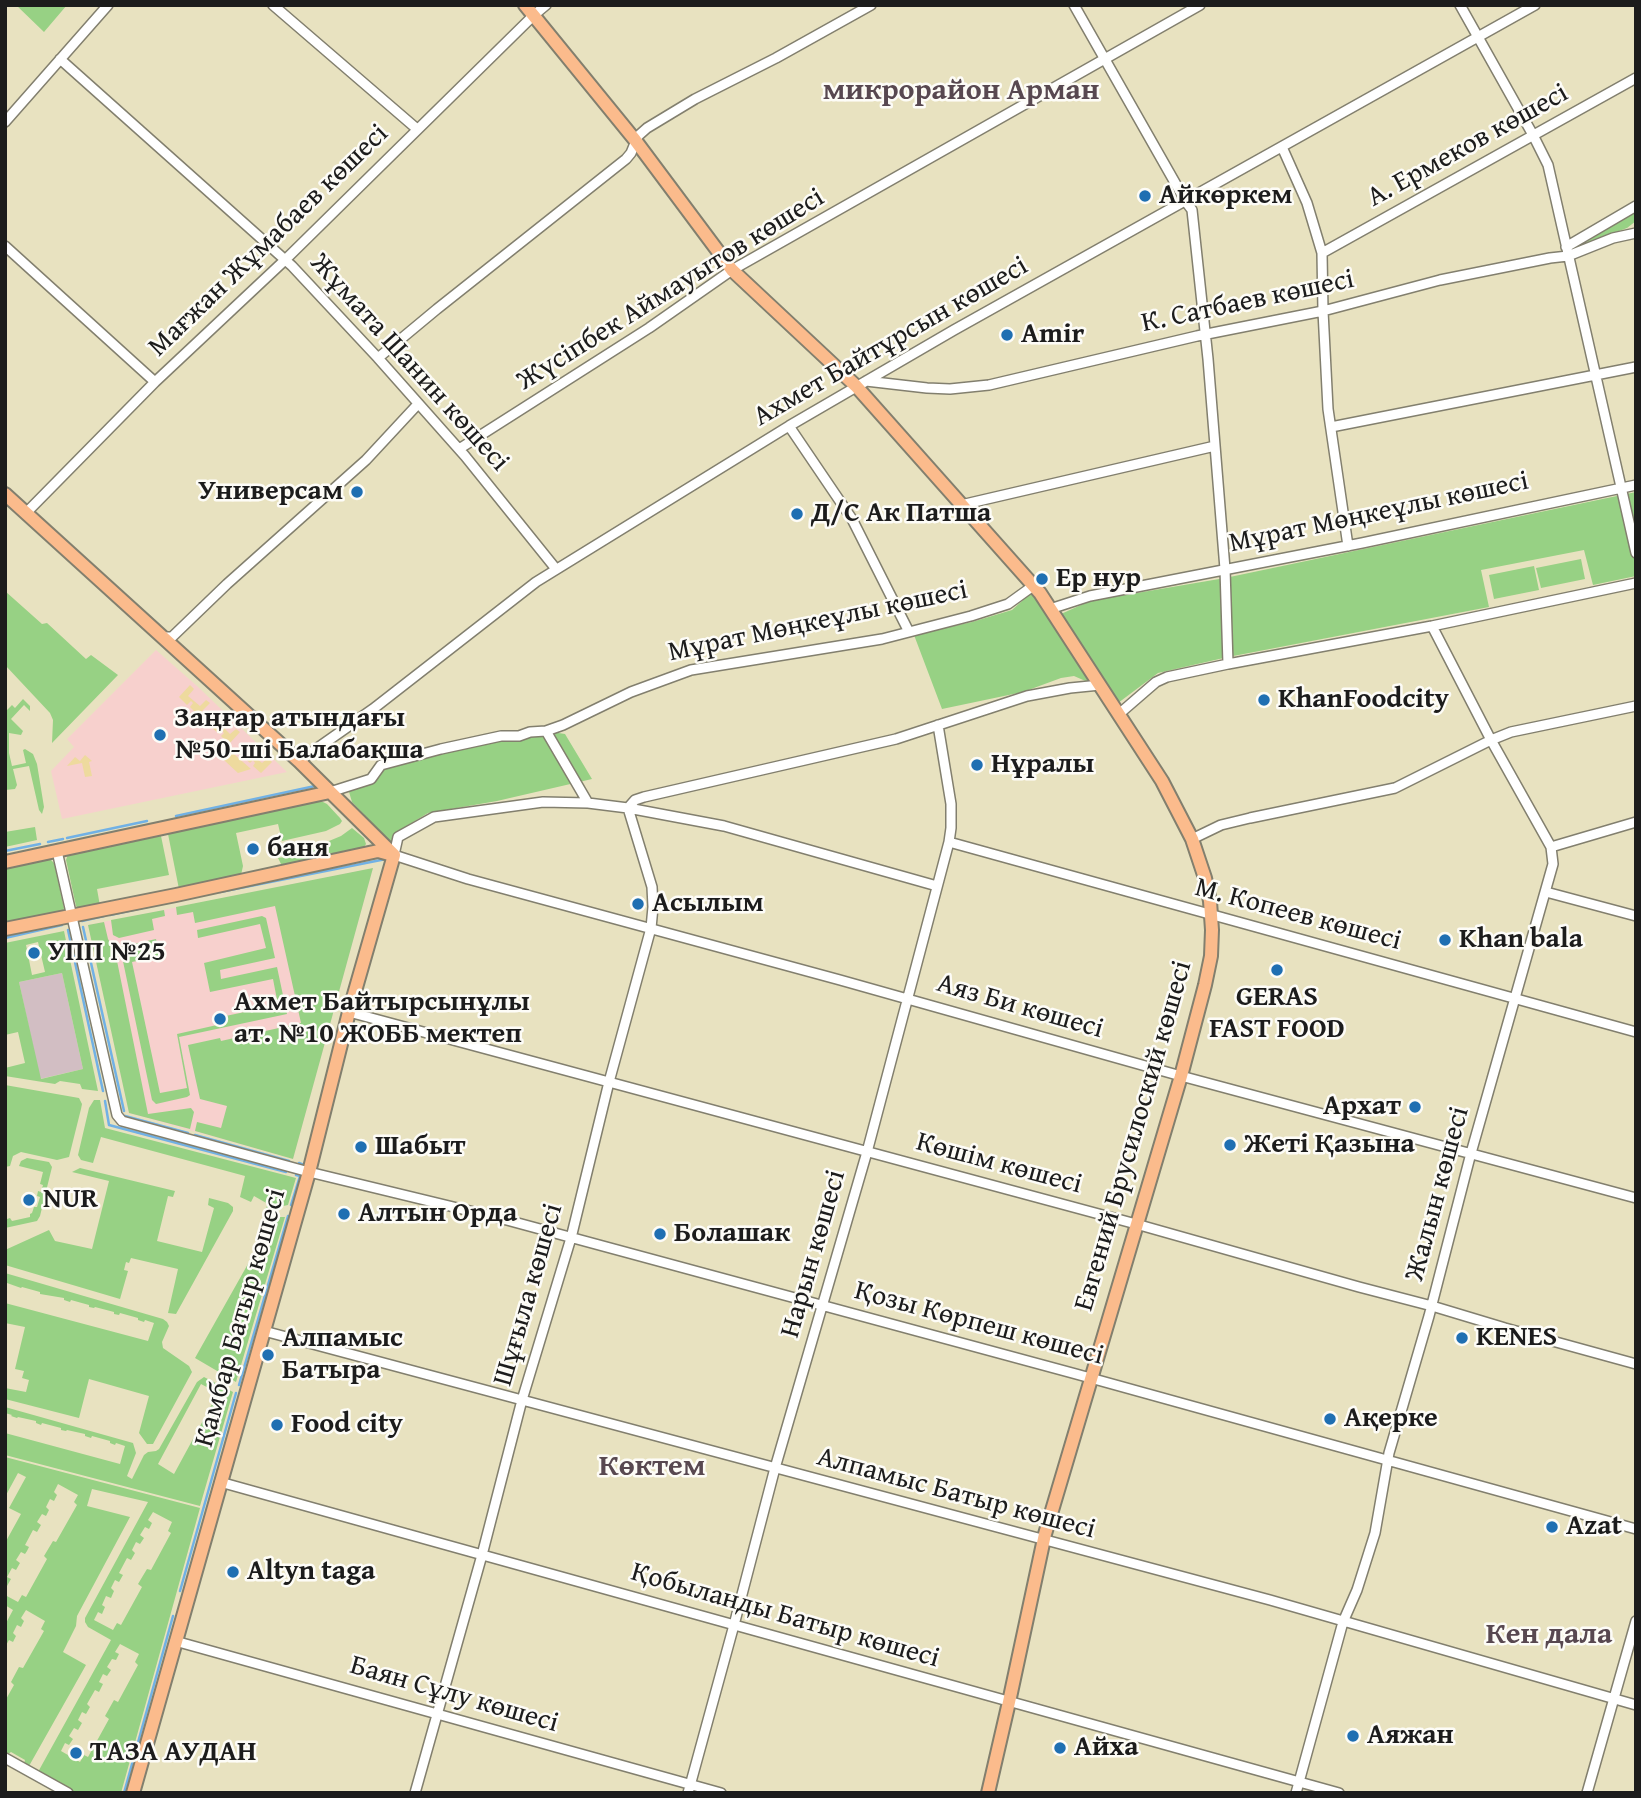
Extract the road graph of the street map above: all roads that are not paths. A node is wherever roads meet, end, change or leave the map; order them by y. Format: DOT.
graph roads {
  1 [pos="108,5"];
  2 [pos="274,5"];
  3 [pos="547,5"];
  4 [pos="871,5"];
  5 [pos="1074,5"];
  6 [pos="1200,5"];
  7 [pos="1460,5"];
  8 [pos="1535,5"];
  9 [pos="529,10"];
  10 [pos="1478,37"];
  11 [pos="60,59"];
  12 [pos="1105,59"];
  13 [pos="1636,78"];
  14 [pos="5,122"];
  15 [pos="417,129"];
  16 [pos="1533,135"];
  17 [pos="635,140"];
  18 [pos="1282,147"];
  19 [pos="1186,202"];
  20 [pos="1636,206"];
  21 [pos="1636,233"];
  22 [pos="5,246"];
  23 [pos="1567,252"];
  24 [pos="1322,253"];
  25 [pos="285,260"];
  26 [pos="732,270"];
  27 [pos="1323,311"];
  28 [pos="1206,334"];
  29 [pos="378,358"];
  30 [pos="1636,367"];
  31 [pos="1596,376"];
  32 [pos="155,382"];
  33 [pos="861,384"];
  34 [pos="418,404"];
  35 [pos="789,426"];
  36 [pos="1331,426"];
  37 [pos="1215,446"];
  38 [pos="459,449"];
  39 [pos="1636,485"];
  40 [pos="1621,488"];
  41 [pos="5,494"];
  42 [pos="961,505"];
  43 [pos="26,513"];
  44 [pos="1348,546"];
  45 [pos="1636,553"];
  46 [pos="556,569"];
  47 [pos="1225,569"];
  48 [pos="1636,583"];
  49 [pos="1033,586"];
  50 [pos="1050,609"];
  51 [pos="1432,626"];
  52 [pos="909,632"];
  53 [pos="163,637"];
  54 [pos="1228,664"];
  55 [pos="1100,685"];
  56 [pos="1636,706"];
  57 [pos="1119,714"];
  58 [pos="938,724"];
  59 [pos="546,731"];
  60 [pos="1490,740"];
  61 [pos="299,761"];
  62 [pos="330,792"];
  63 [pos="588,803"];
  64 [pos="628,808"];
  65 [pos="1636,822"];
  66 [pos="377,838"];
  67 [pos="1192,839"];
  68 [pos="949,842"];
  69 [pos="1551,847"];
  70 [pos="50,852"];
  71 [pos="368,853"];
  72 [pos="394,855"];
  73 [pos="5,862"];
  74 [pos="937,886"];
  75 [pos="1546,892"];
  76 [pos="1211,914"];
  77 [pos="71,915"];
  78 [pos="1636,916"];
  79 [pos="651,928"];
  80 [pos="5,929"];
  81 [pos="907,999"];
  82 [pos="1516,999"];
  83 [pos="349,1012"];
  84 [pos="1636,1032"];
  85 [pos="1181,1076"];
  86 [pos="609,1082"];
  87 [pos="867,1152"];
  88 [pos="1471,1153"];
  89 [pos="309,1172"];
  90 [pos="1636,1198"];
  91 [pos="1136,1224"];
  92 [pos="571,1238"];
  93 [pos="823,1306"];
  94 [pos="1432,1306"];
  95 [pos="264,1331"];
  96 [pos="1636,1364"];
  97 [pos="1091,1378"];
  98 [pos="522,1400"];
  99 [pos="1387,1460"];
  100 [pos="775,1468"];
  101 [pos="220,1482"];
  102 [pos="1636,1530"];
  103 [pos="1043,1541"];
  104 [pos="482,1555"];
  105 [pos="1636,1621"];
  106 [pos="1343,1622"];
  107 [pos="734,1625"];
  108 [pos="176,1642"];
  109 [pos="1613,1699"];
  110 [pos="1009,1702"];
  111 [pos="1636,1705"];
  112 [pos="438,1714"];
  113 [pos="5,1758"];
  114 [pos="1300,1781"];
  115 [pos="689,1788"];
  116 [pos="68,1793"];
  117 [pos="133,1793"];
  118 [pos="415,1793"];
  119 [pos="721,1793"];
  120 [pos="988,1793"];
  121 [pos="1296,1793"];
  122 [pos="1339,1793"];
  123 [pos="1587,1793"];
  1 -- 11 [label="street"];
  2 -- 15 [label="street"];
  3 -- 9 [label="street, Мағжан Жұмабаев көшесі"];
  4 -- 17 [label="street"];
  5 -- 12 [label="street"];
  6 -- 12 [label="street, Жүсіпбек Аймауытов көшесі"];
  7 -- 10 [label="street"];
  8 -- 10 [label="street, Ахмет Байтұрсын көшесі"];
  9 -- 15 [label="street, Мағжан Жұмабаев көшесі"];
  9 -- 17 [label="main road, Евгений Брусилоский көшесі"];
  10 -- 16 [label="street"];
  10 -- 18 [label="street, Ахмет Байтұрсын көшесі"];
  11 -- 14 [label="street"];
  11 -- 25 [label="street, Жұмата Шанин көшесі"];
  12 -- 19 [label="street"];
  12 -- 26 [label="street, Жүсіпбек Аймауытов көшесі"];
  13 -- 16 [label="street, А. Ермеков көшесі"];
  15 -- 25 [label="street, Мағжан Жұмабаев көшесі"];
  16 -- 23 [label="street"];
  16 -- 24 [label="street, А. Ермеков көшесі"];
  17 -- 26 [label="main road, Евгений Брусилоский көшесі"];
  17 -- 29 [label="street"];
  18 -- 19 [label="street, Ахмет Байтұрсын көшесі"];
  18 -- 24 [label="street"];
  19 -- 28 [label="street"];
  19 -- 33 [label="street, Ахмет Байтұрсын көшесі"];
  20 -- 23 [label="street"];
  21 -- 23 [label="street, К. Сатбаев көшесі"];
  22 -- 32 [label="street"];
  23 -- 27 [label="street, К. Сатбаев көшесі"];
  23 -- 31 [label="street"];
  24 -- 27 [label="street"];
  25 -- 29 [label="street, Жұмата Шанин көшесі"];
  25 -- 32 [label="street, Мағжан Жұмабаев көшесі"];
  26 -- 33 [label="main road, Евгений Брусилоский көшесі"];
  26 -- 38 [label="street, Жүсіпбек Аймауытов көшесі"];
  27 -- 28 [label="street, К. Сатбаев көшесі"];
  27 -- 36 [label="street"];
  28 -- 33 [label="street, К. Сатбаев көшесі"];
  28 -- 37 [label="street"];
  29 -- 34 [label="street, Жұмата Шанин көшесі"];
  30 -- 31 [label="street"];
  31 -- 36 [label="street"];
  31 -- 40 [label="street"];
  32 -- 43 [label="street, Мағжан Жұмабаев көшесі"];
  33 -- 35 [label="street, Ахмет Байтұрсын көшесі"];
  33 -- 42 [label="main road, Евгений Брусилоский көшесі"];
  34 -- 38 [label="street, Жұмата Шанин көшесі"];
  34 -- 53 [label="street"];
  35 -- 46 [label="street, Ахмет Байтұрсын көшесі"];
  35 -- 52 [label="street"];
  36 -- 44 [label="street"];
  37 -- 42 [label="street"];
  37 -- 47 [label="street"];
  38 -- 46 [label="street, Жұмата Шанин көшесі"];
  39 -- 40 [label="street, Мұрат Мөңкеұлы көшесі"];
  40 -- 44 [label="street, Мұрат Мөңкеұлы көшесі"];
  40 -- 45 [label="street"];
  41 -- 43 [label="main road"];
  42 -- 49 [label="main road, Евгений Брусилоский көшесі"];
  43 -- 53 [label="main road"];
  44 -- 47 [label="street, Мұрат Мөңкеұлы көшесі"];
  46 -- 61 [label="street, Ахмет Байтұрсын көшесі"];
  47 -- 50 [label="street, Мұрат Мөңкеұлы көшесі"];
  47 -- 54 [label="street"];
  48 -- 51 [label="street"];
  49 -- 50 [label="main road, Евгений Брусилоский көшесі"];
  49 -- 52 [label="street, Мұрат Мөңкеұлы көшесі"];
  50 -- 55 [label="main road, Евгений Брусилоский көшесі"];
  51 -- 54 [label="street"];
  51 -- 60 [label="street"];
  52 -- 59 [label="street, Мұрат Мөңкеұлы көшесі"];
  53 -- 61 [label="main road"];
  54 -- 57 [label="street"];
  55 -- 57 [label="main road, Евгений Брусилоский көшесі"];
  55 -- 58 [label="street"];
  56 -- 60 [label="street"];
  57 -- 67 [label="main road, Евгений Брусилоский көшесі"];
  58 -- 64 [label="street"];
  58 -- 68 [label="street, Нарын көшесі"];
  59 -- 62 [label="street, Мұрат Мөңкеұлы көшесі"];
  59 -- 63 [label="street"];
  60 -- 67 [label="street"];
  60 -- 69 [label="street"];
  61 -- 62 [label="main road"];
  62 -- 66 [label="main road"];
  62 -- 70 [label="main road, Мұрат Мөңкеұлы көшесі"];
  63 -- 64 [label="street"];
  63 -- 72 [label="street"];
  64 -- 74 [label="street"];
  64 -- 79 [label="street, Шұғыла көшесі"];
  65 -- 69 [label="street"];
  66 -- 71 [label="main road"];
  66 -- 72 [label="main road"];
  67 -- 76 [label="main road, Евгений Брусилоский көшесі"];
  68 -- 74 [label="street, Нарын көшесі"];
  68 -- 76 [label="street, М. Копеев көшесі"];
  69 -- 75 [label="street, Жалын көшесі"];
  70 -- 73 [label="main road, Мұрат Мөңкеұлы көшесі"];
  70 -- 77 [label="street"];
  71 -- 72 [label="main road"];
  71 -- 77 [label="main road"];
  72 -- 79 [label="street, Аяз Би көшесі"];
  72 -- 83 [label="main road, Қамбар Батыр көшесі"];
  74 -- 81 [label="street, Нарын көшесі"];
  75 -- 78 [label="street"];
  75 -- 82 [label="street, Жалын көшесі"];
  76 -- 82 [label="street, М. Копеев көшесі"];
  76 -- 85 [label="main road, Евгений Брусилоский көшесі"];
  77 -- 80 [label="main road"];
  77 -- 89 [label="street, Қозы Көрпеш көшесі"];
  79 -- 81 [label="street, Аяз Би көшесі"];
  79 -- 86 [label="street, Шұғыла көшесі"];
  81 -- 85 [label="street, Аяз Би көшесі"];
  81 -- 87 [label="street, Нарын көшесі"];
  82 -- 84 [label="street, М. Копеев көшесі"];
  82 -- 88 [label="street, Жалын көшесі"];
  83 -- 86 [label="street, Көшім көшесі"];
  83 -- 89 [label="main road, Қамбар Батыр көшесі"];
  85 -- 88 [label="street, Аяз Би көшесі"];
  85 -- 91 [label="main road, Евгений Брусилоский көшесі"];
  86 -- 87 [label="street, Көшім көшесі"];
  86 -- 92 [label="street, Шұғыла көшесі"];
  87 -- 91 [label="street, Көшім көшесі"];
  87 -- 93 [label="street, Нарын көшесі"];
  88 -- 90 [label="street, Аяз Би көшесі"];
  88 -- 94 [label="street, Жалын көшесі"];
  89 -- 92 [label="street, Қозы Көрпеш көшесі"];
  89 -- 95 [label="main road, Қамбар Батыр көшесі"];
  91 -- 94 [label="street, Көшім көшесі"];
  91 -- 97 [label="main road, Евгений Брусилоский көшесі"];
  92 -- 93 [label="street, Қозы Көрпеш көшесі"];
  92 -- 98 [label="street, Шұғыла көшесі"];
  93 -- 97 [label="street, Қозы Көрпеш көшесі"];
  93 -- 100 [label="street, Нарын көшесі"];
  94 -- 96 [label="street, Көшім көшесі"];
  94 -- 99 [label="street, Жалын көшесі"];
  95 -- 98 [label="street, Алпамыс Батыр көшесі"];
  95 -- 101 [label="main road, Қамбар Батыр көшесі"];
  97 -- 99 [label="street, Қозы Көрпеш көшесі"];
  97 -- 103 [label="main road, Евгений Брусилоский көшесі"];
  98 -- 100 [label="street, Алпамыс Батыр көшесі"];
  98 -- 104 [label="street, Шұғыла көшесі"];
  99 -- 102 [label="street, Қозы Көрпеш көшесі"];
  99 -- 106 [label="street, Жалын көшесі"];
  100 -- 103 [label="street, Алпамыс Батыр көшесі"];
  100 -- 107 [label="street, Нарын көшесі"];
  101 -- 104 [label="street, Қобыланды Батыр көшесі"];
  101 -- 108 [label="main road, Қамбар Батыр көшесі"];
  103 -- 106 [label="street, Алпамыс Батыр көшесі"];
  103 -- 110 [label="main road, Евгений Брусилоский көшесі"];
  104 -- 107 [label="street, Қобыланды Батыр көшесі"];
  104 -- 112 [label="street, Шұғыла көшесі"];
  105 -- 109 [label="street"];
  106 -- 109 [label="street, Алпамыс Батыр көшесі"];
  106 -- 114 [label="street, Жалын көшесі"];
  107 -- 110 [label="street, Қобыланды Батыр көшесі"];
  107 -- 115 [label="street, Нарын көшесі"];
  108 -- 112 [label="street, Баян Сұлу көшесі"];
  108 -- 117 [label="main road, Қамбар Батыр көшесі"];
  109 -- 111 [label="street, Алпамыс Батыр көшесі"];
  109 -- 123 [label="street"];
  110 -- 114 [label="street, Қобыланды Батыр көшесі"];
  110 -- 120 [label="main road, Евгений Брусилоский көшесі"];
  112 -- 115 [label="street, Баян Сұлу көшесі"];
  112 -- 118 [label="street, Шұғыла көшесі"];
  113 -- 116 [label="street"];
  114 -- 121 [label="street, Жалын көшесі"];
  114 -- 122 [label="street, Қобыланды Батыр көшесі"];
  115 -- 119 [label="street, Баян Сұлу көшесі"];
}
